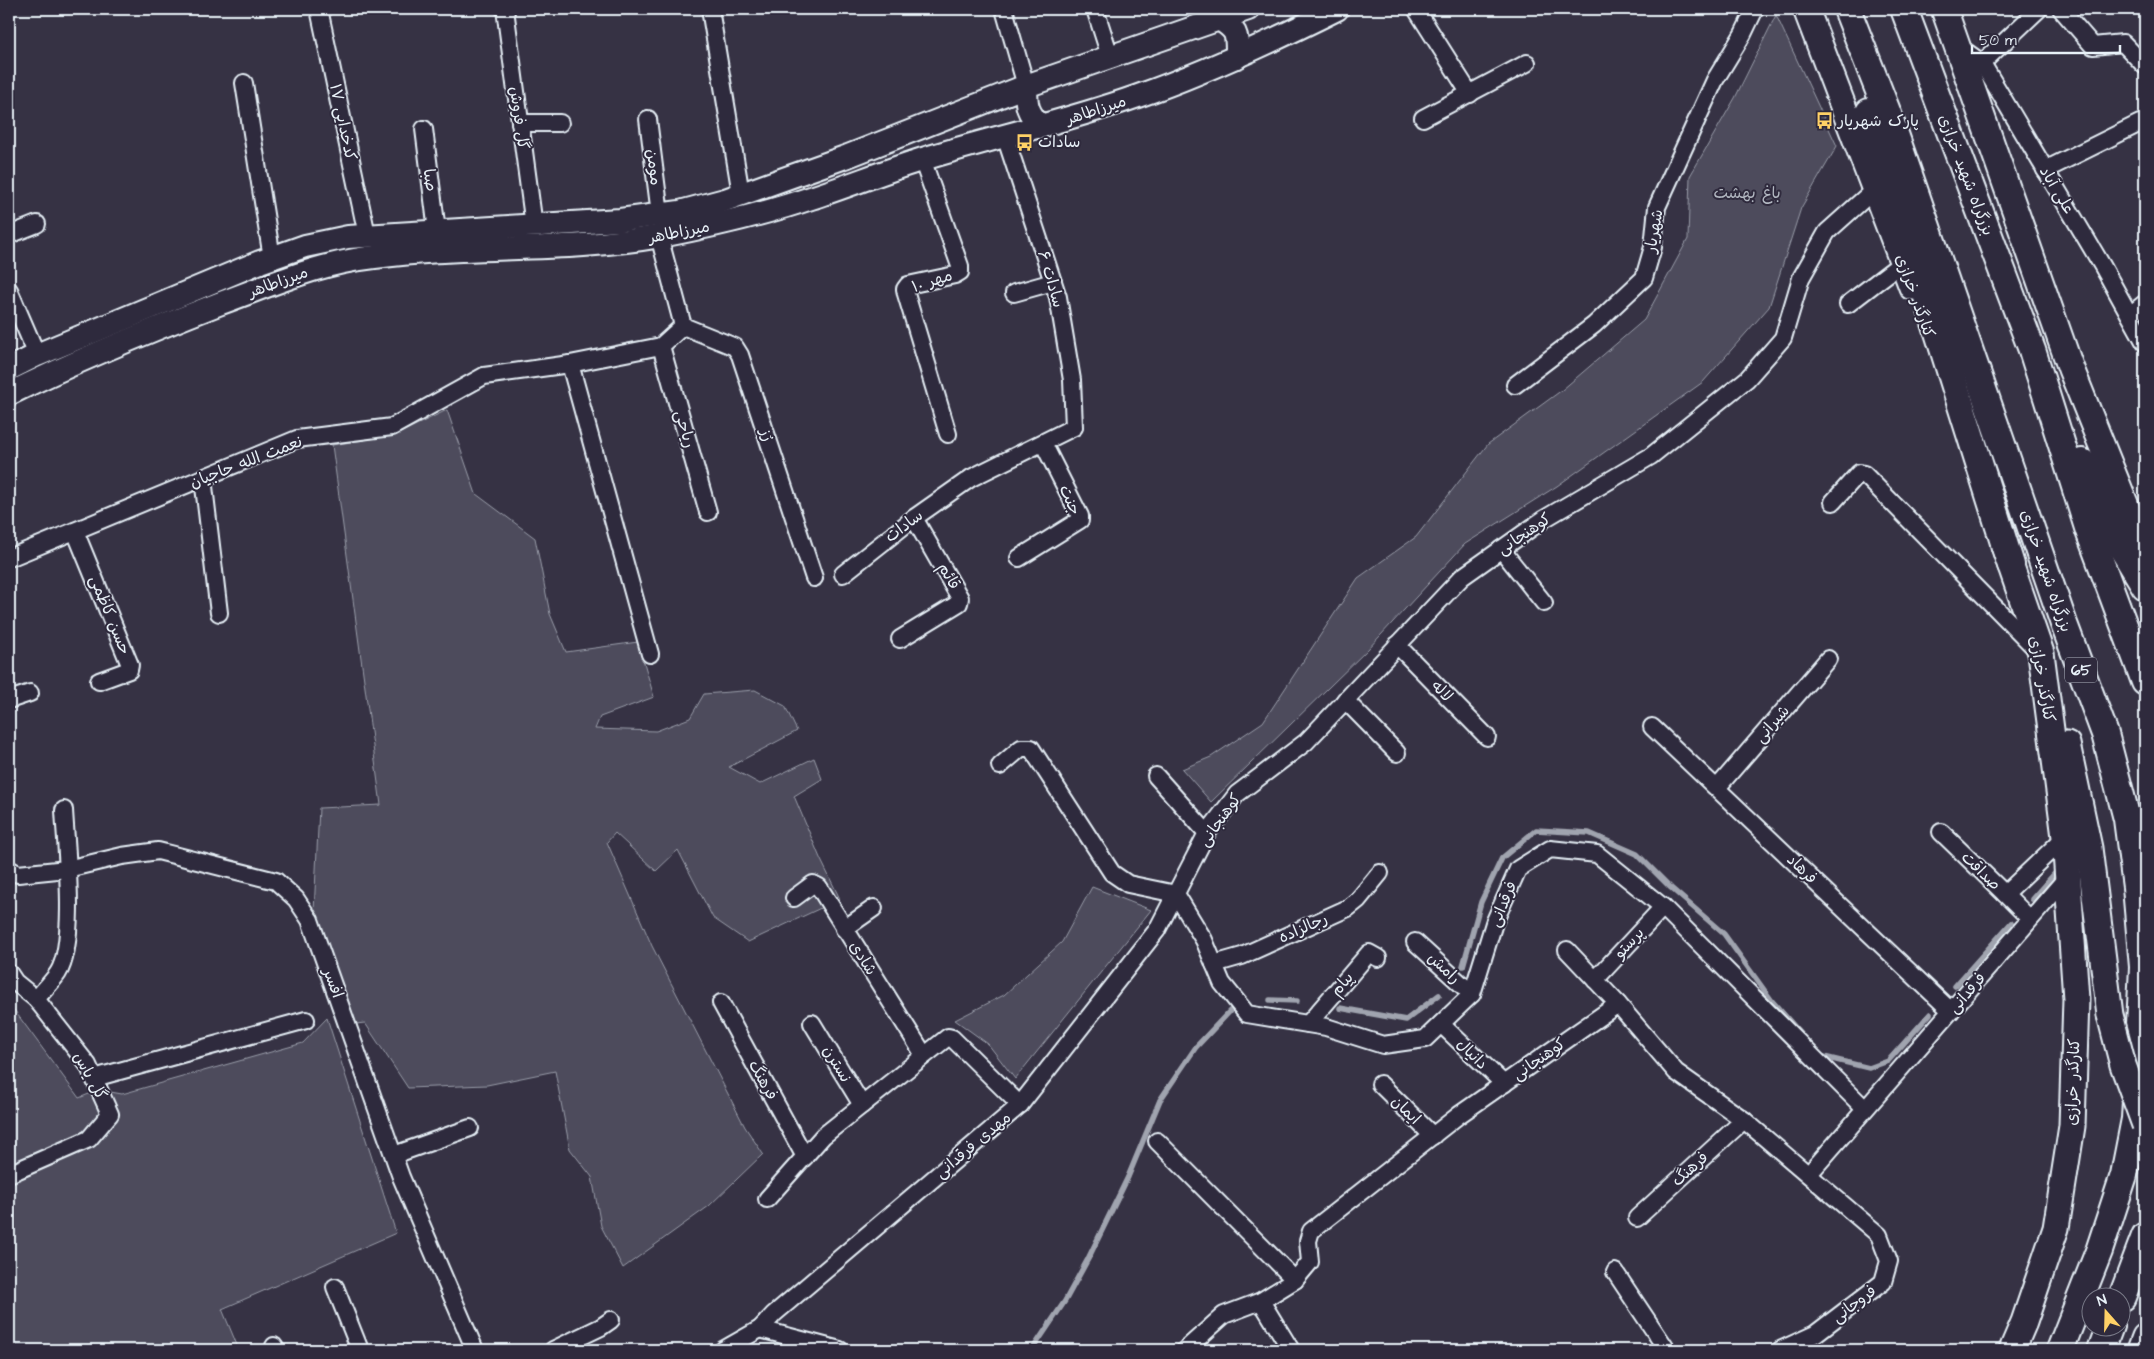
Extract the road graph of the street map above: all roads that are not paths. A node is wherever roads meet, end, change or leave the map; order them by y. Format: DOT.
graph roads {
  1 [pos="319,9"];
  2 [pos="505,9"];
  3 [pos="710,9"];
  4 [pos="1004,9"];
  5 [pos="1095,9"];
  6 [pos="1248,9"];
  7 [pos="1337,9"];
  8 [pos="1416,9"];
  9 [pos="1755,9"];
  10 [pos="1806,9"];
  11 [pos="1835,9"];
  12 [pos="1847,9"];
  13 [pos="1904,9"];
  14 [pos="1944,9"];
  15 [pos="2039,9"];
  16 [pos="2061,9"];
  17 [pos="1218,18"];
  18 [pos="1958,46"];
  19 [pos="1110,56"];
  20 [pos="1236,57"];
  21 [pos="1527,63"];
  22 [pos="1982,63"];
  23 [pos="2145,66"];
  24 [pos="244,83"];
  25 [pos="1026,86"];
  26 [pos="1470,94"];
  27 [pos="1423,118"];
  28 [pos="648,119"];
  29 [pos="520,123"];
  30 [pos="560,123"];
  31 [pos="2140,123"];
  32 [pos="1041,127"];
  33 [pos="424,129"];
  34 [pos="1005,136"];
  35 [pos="922,159"];
  36 [pos="2045,170"];
  37 [pos="1875,189"];
  38 [pos="741,194"];
  39 [pos="38,224"];
  40 [pos="660,225"];
  41 [pos="534,226"];
  42 [pos="437,231"];
  43 [pos="367,235"];
  44 [pos="9,236"];
  45 [pos="272,258"];
  46 [pos="1903,262"];
  47 [pos="1053,282"];
  48 [pos="9,290"];
  49 [pos="1014,293"];
  50 [pos="2145,303"];
  51 [pos="1848,304"];
  52 [pos="2130,315"];
  53 [pos="683,326"];
  54 [pos="2145,343"];
  55 [pos="661,346"];
  56 [pos="2032,350"];
  57 [pos="37,355"];
  58 [pos="570,364"];
  59 [pos="9,369"];
  60 [pos="1515,384"];
  61 [pos="9,394"];
  62 [pos="1074,427"];
  63 [pos="948,434"];
  64 [pos="1043,443"];
  65 [pos="202,478"];
  66 [pos="1833,502"];
  67 [pos="708,512"];
  68 [pos="914,518"];
  69 [pos="75,530"];
  70 [pos="1501,550"];
  71 [pos="2145,553"];
  72 [pos="9,558"];
  73 [pos="1019,558"];
  74 [pos="2011,565"];
  75 [pos="843,574"];
  76 [pos="814,578"];
  77 [pos="2145,586"];
  78 [pos="1544,603"];
  79 [pos="219,613"];
  80 [pos="900,639"];
  81 [pos="1397,645"];
  82 [pos="2041,653"];
  83 [pos="650,654"];
  84 [pos="1828,659"];
  85 [pos="99,681"];
  86 [pos="2145,682"];
  87 [pos="30,693"];
  88 [pos="9,700"];
  89 [pos="1345,700"];
  90 [pos="1652,727"];
  91 [pos="1487,737"];
  92 [pos="1397,753"];
  93 [pos="1000,766"];
  94 [pos="1156,776"];
  95 [pos="1717,788"];
  96 [pos="64,810"];
  97 [pos="1941,832"];
  98 [pos="1207,833"];
  99 [pos="2065,837"];
  100 [pos="9,869"];
  101 [pos="67,869"];
  102 [pos="1380,873"];
  103 [pos="2068,876"];
  104 [pos="1176,894"];
  105 [pos="2005,894"];
  106 [pos="794,898"];
  107 [pos="1663,907"];
  108 [pos="874,908"];
  109 [pos="2030,919"];
  110 [pos="844,929"];
  111 [pos="1415,942"];
  112 [pos="1566,950"];
  113 [pos="1378,958"];
  114 [pos="1214,964"];
  115 [pos="11,980"];
  116 [pos="1595,980"];
  117 [pos="1472,994"];
  118 [pos="36,1000"];
  119 [pos="721,1003"];
  120 [pos="1618,1004"];
  121 [pos="1951,1011"];
  122 [pos="306,1020"];
  123 [pos="812,1023"];
  124 [pos="1308,1024"];
  125 [pos="1441,1024"];
  126 [pos="924,1056"];
  127 [pos="94,1078"];
  128 [pos="1380,1084"];
  129 [pos="1504,1084"];
  130 [pos="862,1105"];
  131 [pos="1020,1105"];
  132 [pos="1865,1109"];
  133 [pos="1744,1120"];
  134 [pos="2145,1125"];
  135 [pos="470,1128"];
  136 [pos="1433,1136"];
  137 [pos="1156,1141"];
  138 [pos="394,1156"];
  139 [pos="805,1157"];
  140 [pos="9,1174"];
  141 [pos="1809,1174"];
  142 [pos="767,1199"];
  143 [pos="1637,1218"];
  144 [pos="2145,1236"];
  145 [pos="1615,1272"];
  146 [pos="1295,1280"];
  147 [pos="335,1286"];
  148 [pos="2126,1286"];
  149 [pos="1261,1301"];
  150 [pos="612,1320"];
  151 [pos="760,1329"];
  152 [pos="2106,1336"];
  153 [pos="2145,1337"];
  154 [pos="360,1350"];
  155 [pos="475,1350"];
  156 [pos="553,1350"];
  157 [pos="723,1350"];
  158 [pos="840,1350"];
  159 [pos="1185,1350"];
  160 [pos="1291,1350"];
  161 [pos="1666,1350"];
  162 [pos="1780,1350"];
  163 [pos="2012,1350"];
  164 [pos="2060,1350"];
  165 [pos="2101,1350"];
  166 [pos="2140,1350"];
  1 -- 43 [label="street, کدخدایی ۱۷"];
  2 -- 29 [label="street, گل فروش"];
  3 -- 38 [label="street"];
  4 -- 25 [label="street"];
  5 -- 19 [label="street"];
  6 -- 17 [label="main road, میرزاطاهر"];
  7 -- 20 [label="main road, میرزاطاهر"];
  8 -- 26 [label="street"];
  9 -- 60 [label="street, شهریار"];
  10 -- 37 [label="main road, کنارگذر خرازی"];
  11 -- 74 [label="highway"];
  12 -- 164 [label="highway, بزرگراه شهید خرازی / 65"];
  13 -- 56 [label="highway, بزرگراه شهید خرازی"];
  14 -- 18 [label="main road"];
  15 -- 22 [label="street"];
  16 -- 23 [label="street"];
  17 -- 19 [label="main road, میرزاطاهر"];
  17 -- 20 [label="main road"];
  18 -- 22 [label="street, علی آباد"];
  18 -- 71 [label="main road"];
  19 -- 25 [label="main road, میرزاطاهر"];
  20 -- 32 [label="main road, میرزاطاهر"];
  21 -- 26 [label="street"];
  22 -- 36 [label="street, علی آباد"];
  24 -- 45 [label="street"];
  25 -- 32 [label="main road"];
  25 -- 38 [label="main road, میرزاطاهر"];
  26 -- 27 [label="street"];
  28 -- 40 [label="street, مومن"];
  29 -- 30 [label="street"];
  29 -- 41 [label="street, گل فروش"];
  31 -- 36 [label="street"];
  32 -- 34 [label="main road, میرزاطاهر"];
  33 -- 42 [label="street, صبا"];
  34 -- 35 [label="main road, میرزاطاهر"];
  34 -- 47 [label="street, سادات ۶"];
  35 -- 40 [label="main road, میرزاطاهر"];
  35 -- 63 [label="street, مهر ۱۰"];
  36 -- 52 [label="street, علی آباد"];
  37 -- 46 [label="main road, کنارگذر خرازی"];
  37 -- 70 [label="street, کوهنجانی"];
  38 -- 40 [label="main road, میرزاطاهر"];
  39 -- 44 [label="street"];
  40 -- 41 [label="main road, میرزاطاهر"];
  40 -- 53 [label="street, مومن"];
  40 -- 61 [label="main road, میرزاطاهر"];
  41 -- 42 [label="main road, میرزاطاهر"];
  42 -- 43 [label="main road, میرزاطاهر"];
  43 -- 45 [label="main road, میرزاطاهر"];
  45 -- 57 [label="main road, میرزاطاهر"];
  46 -- 51 [label="street"];
  46 -- 74 [label="main road, کنارگذر خرازی"];
  47 -- 49 [label="street"];
  47 -- 62 [label="street, سادات ۶"];
  48 -- 57 [label="street"];
  50 -- 52 [label="street"];
  52 -- 54 [label="street, علی آباد"];
  53 -- 55 [label="street"];
  53 -- 76 [label="street, رُز"];
  55 -- 58 [label="street, نعمت الله حاجیان"];
  55 -- 67 [label="street, ریاحی"];
  56 -- 77 [label="highway"];
  56 -- 86 [label="highway, بزرگراه شهید خرازی"];
  57 -- 59 [label="main road, میرزاطاهر"];
  58 -- 65 [label="street, نعمت الله حاجیان"];
  58 -- 83 [label="street"];
  62 -- 64 [label="street, سادات"];
  64 -- 68 [label="street, سادات"];
  64 -- 73 [label="street, جنت"];
  65 -- 69 [label="street, نعمت الله حاجیان"];
  65 -- 79 [label="street"];
  66 -- 82 [label="street"];
  68 -- 75 [label="street, سادات"];
  68 -- 80 [label="street, قائم"];
  69 -- 72 [label="street, نعمت الله حاجیان"];
  69 -- 85 [label="street, حسن کاظمی"];
  70 -- 78 [label="street"];
  70 -- 81 [label="street, کوهنجانی"];
  74 -- 82 [label="main road, کنارگذر خرازی"];
  81 -- 89 [label="street, کوهنجانی"];
  81 -- 91 [label="street, لاله"];
  82 -- 99 [label="main road, کنارگذر خرازی"];
  82 -- 134 [label="main road, bridge"];
  84 -- 95 [label="street, شیرانی"];
  87 -- 88 [label="street"];
  89 -- 92 [label="street"];
  89 -- 98 [label="street, کوهنجانی"];
  90 -- 95 [label="street, فرهاد"];
  93 -- 104 [label="street"];
  94 -- 98 [label="street"];
  95 -- 121 [label="street, فرهاد"];
  96 -- 101 [label="street"];
  97 -- 105 [label="street, صداقت"];
  98 -- 104 [label="street, کوهنجانی"];
  99 -- 103 [label="main road, کنارگذر خرازی"];
  99 -- 105 [label="street, صداقت"];
  100 -- 101 [label="street, افسر"];
  101 -- 118 [label="street"];
  101 -- 138 [label="street, افسر"];
  102 -- 114 [label="street, رجالزاده"];
  103 -- 109 [label="street, فرقدانی"];
  103 -- 163 [label="main road, کنارگذر خرازی"];
  104 -- 114 [label="street"];
  104 -- 131 [label="street, مهدی فرقدانی"];
  105 -- 109 [label="street"];
  106 -- 110 [label="street, شادی"];
  107 -- 116 [label="street, پرستو"];
  107 -- 117 [label="street, فرقدانی"];
  107 -- 132 [label="street, فرقدانی"];
  108 -- 110 [label="street"];
  109 -- 121 [label="street, فرقدانی"];
  110 -- 126 [label="street, شادی"];
  111 -- 117 [label="street, رامش"];
  112 -- 116 [label="street"];
  113 -- 124 [label="street, پیام"];
  114 -- 124 [label="street, فرقدانی"];
  115 -- 118 [label="street, گل یاس"];
  116 -- 120 [label="street"];
  117 -- 125 [label="street, فرقدانی"];
  118 -- 127 [label="street, گل یاس"];
  119 -- 139 [label="street, فرهنگ"];
  120 -- 129 [label="street, کوهنجانی"];
  120 -- 133 [label="street"];
  121 -- 132 [label="street, فرقدانی"];
  122 -- 127 [label="street"];
  123 -- 130 [label="street, نسترن"];
  124 -- 125 [label="street, فرقدانی"];
  125 -- 129 [label="street, دانیال"];
  126 -- 130 [label="street"];
  126 -- 131 [label="street"];
  127 -- 140 [label="street, گل یاس"];
  128 -- 136 [label="street, ایمان"];
  129 -- 136 [label="street, کوهنجانی"];
  130 -- 139 [label="street"];
  131 -- 151 [label="street, مهدی فرقدانی"];
  132 -- 141 [label="street, فرقدانی"];
  133 -- 141 [label="street"];
  133 -- 143 [label="street, فرهنگ"];
  135 -- 138 [label="street"];
  136 -- 146 [label="street, کوهنجانی"];
  137 -- 146 [label="street"];
  138 -- 155 [label="street, افسر"];
  139 -- 142 [label="street"];
  141 -- 162 [label="street, فروجانی"];
  144 -- 148 [label="highway"];
  145 -- 161 [label="street"];
  146 -- 149 [label="street, کوهنجانی"];
  147 -- 154 [label="street"];
  149 -- 159 [label="street, کوهنجانی"];
  149 -- 160 [label="street"];
  150 -- 156 [label="street"];
  151 -- 157 [label="street, مهدی فرقدانی"];
  151 -- 158 [label="street"];
  152 -- 165 [label="highway"];
  153 -- 166 [label="main road"];
}
